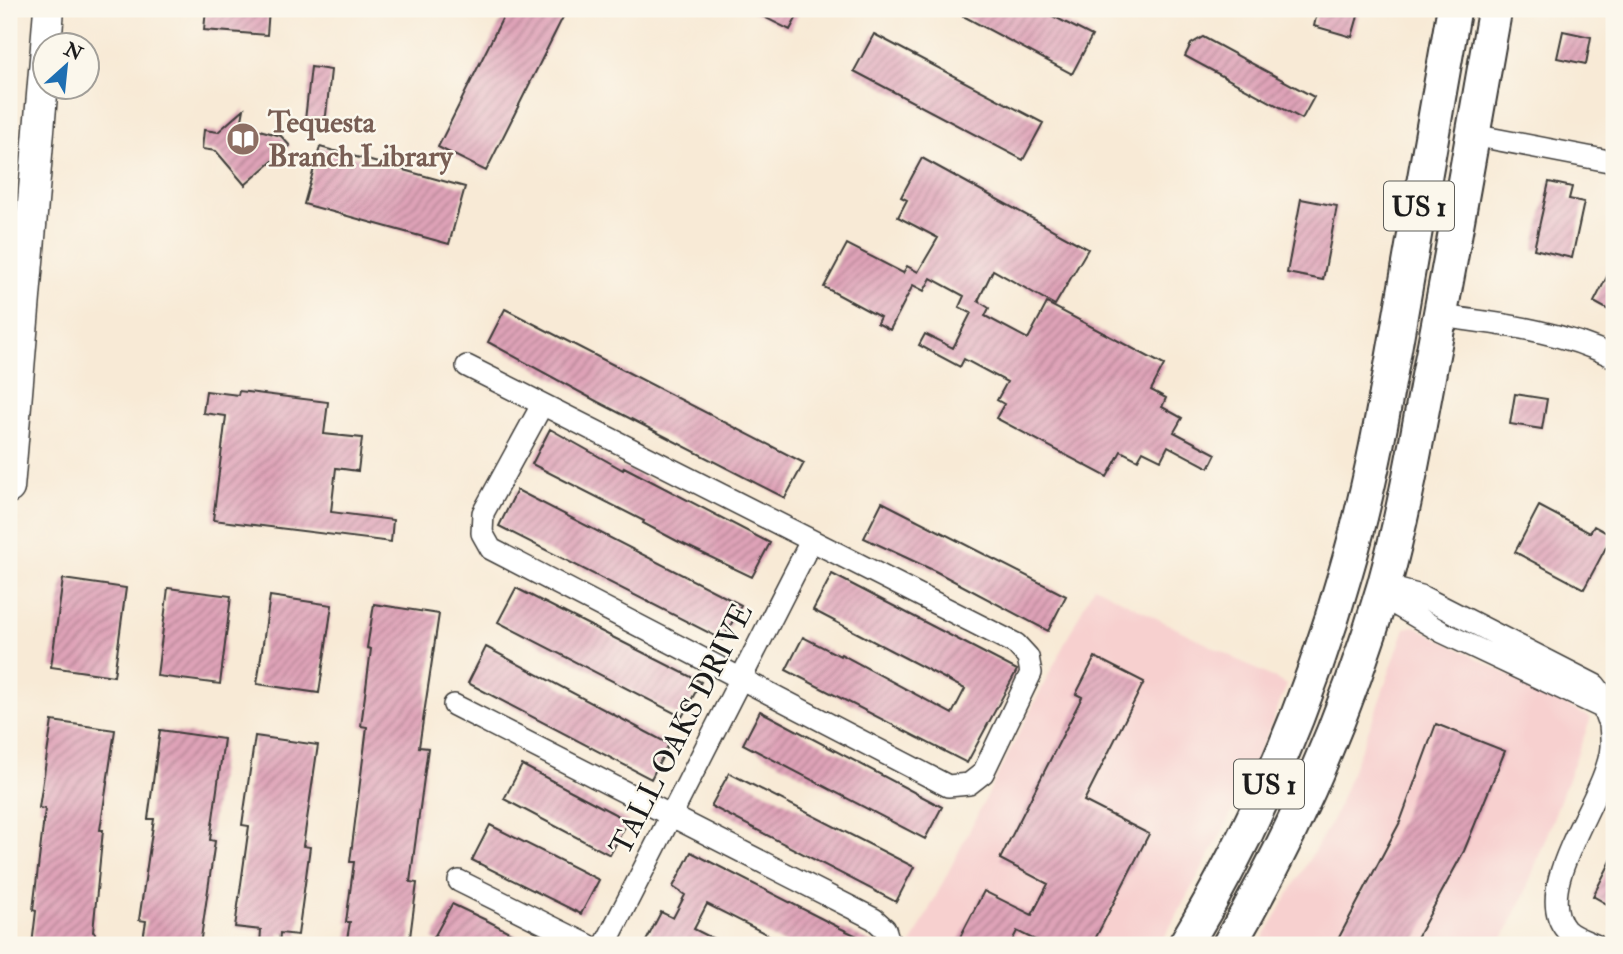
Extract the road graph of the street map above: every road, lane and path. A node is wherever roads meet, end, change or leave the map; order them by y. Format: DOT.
graph roads {
  1 [pos="49,9"];
  2 [pos="1454,9"];
  3 [pos="1495,9"];
  4 [pos="47,32"];
  5 [pos="1445,62"];
  6 [pos="41,102"];
  7 [pos="1433,132"];
  8 [pos="1473,135"];
  9 [pos="1614,162"];
  10 [pos="1462,197"];
  11 [pos="1440,316"];
  12 [pos="1614,357"];
  13 [pos="467,366"];
  14 [pos="542,405"];
  15 [pos="9,488"];
  16 [pos="1359,526"];
  17 [pos="811,541"];
  18 [pos="1384,586"];
  19 [pos="1333,614"];
  20 [pos="1358,667"];
  21 [pos="739,679"];
  22 [pos="454,705"];
  23 [pos="1607,788"];
  24 [pos="669,817"];
  25 [pos="1228,870"];
  26 [pos="459,881"];
  27 [pos="1230,944"];
  28 [pos="588,945"];
  29 [pos="605,945"];
  30 [pos="890,945"];
  31 [pos="1185,945"];
  32 [pos="1594,945"];
  1 -- 4 [label="street"];
  2 -- 5 [label="main road, US 1"];
  3 -- 8 [label="main road, US 1"];
  5 -- 7 [label="main road, US 1"];
  5 -- 8 [label="main road"];
  6 -- 15 [label="street"];
  7 -- 10 [label="main road"];
  7 -- 16 [label="main road, US 1"];
  8 -- 9 [label="street"];
  8 -- 10 [label="main road, US 1"];
  10 -- 11 [label="main road, US 1"];
  11 -- 12 [label="street"];
  11 -- 18 [label="main road, US 1"];
  13 -- 14 [label="street"];
  14 -- 17 [label="street"];
  14 -- 21 [label="street"];
  16 -- 18 [label="main road"];
  16 -- 19 [label="main road, US 1"];
  17 -- 21 [label="street, TALL OAKS DRIVE"];
  17 -- 21 [label="street"];
  18 -- 20 [label="main road, US 1"];
  18 -- 23 [label="street"];
  19 -- 20 [label="main road"];
  19 -- 25 [label="main road, US 1"];
  20 -- 27 [label="main road, US 1"];
  21 -- 24 [label="street, TALL OAKS DRIVE"];
  22 -- 24 [label="street"];
  23 -- 32 [label="street"];
  24 -- 29 [label="street, TALL OAKS DRIVE"];
  24 -- 30 [label="street"];
  25 -- 27 [label="main road"];
  25 -- 31 [label="main road, US 1"];
  26 -- 28 [label="street"];
}
